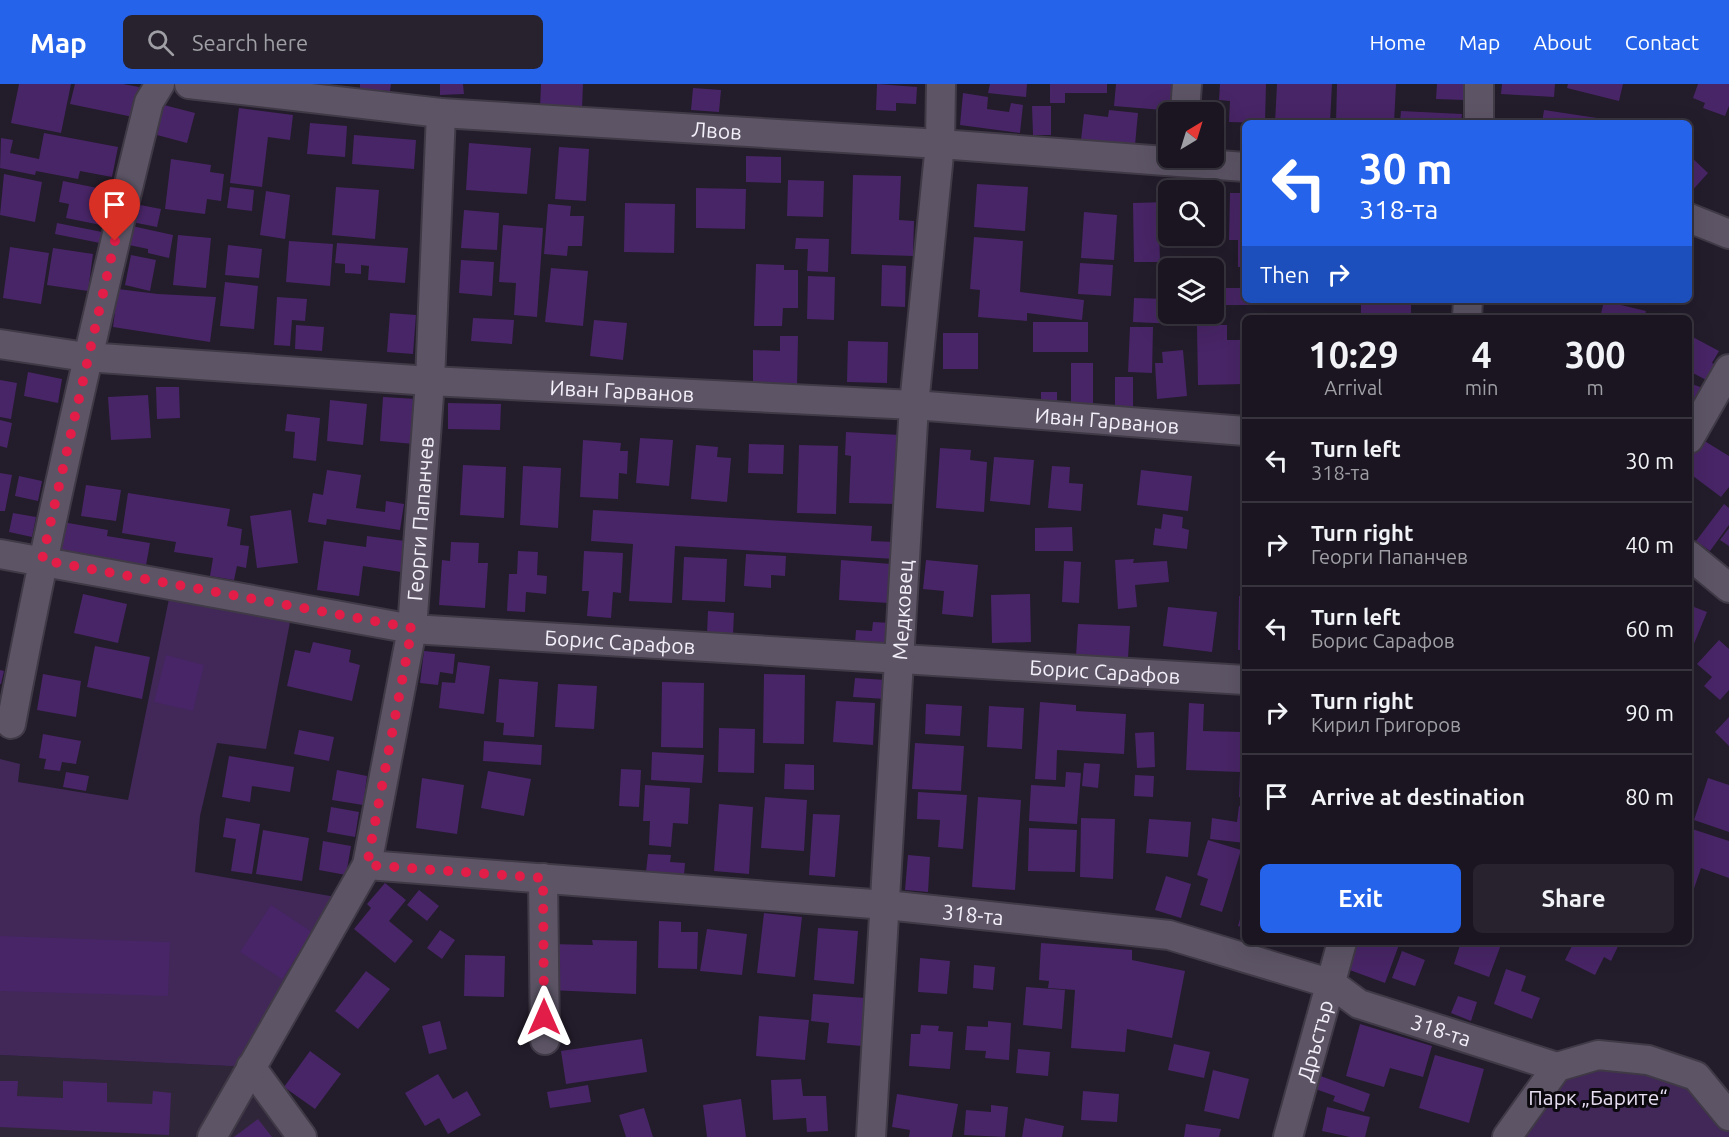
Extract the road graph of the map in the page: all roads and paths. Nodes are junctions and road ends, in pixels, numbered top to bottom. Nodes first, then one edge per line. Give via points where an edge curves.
1 (160, 84) edge
2 (189, 84) edge
3 (941, 84) edge
4 (1187, 84) edge
5 (1479, 84) edge
6 (1186, 102) edge
7 (441, 113) junction
8 (1479, 120) edge
9 (940, 144) junction
10 (1158, 158) edge
11 (1224, 165) edge
12 (1242, 167) edge
13 (1692, 219) edge
14 (1729, 234) edge
15 (0, 344) edge
16 (86, 357) junction
17 (1729, 369) edge
18 (430, 381) junction
19 (914, 405) junction
20 (1242, 431) edge
21 (1692, 434) edge
22 (0, 554) edge
23 (1692, 557) edge
24 (42, 560) junction
25 (1729, 588) edge
26 (412, 628) junction
27 (900, 658) junction
28 (1242, 680) edge
29 (11, 724) dead end
30 (367, 865) junction
31 (543, 878) junction
32 (886, 905) junction
33 (1341, 945) edge
34 (1332, 984) junction
35 (545, 1040) dead end
36 (1557, 1066) junction
37 (251, 1067) junction
38 (1729, 1116) edge
39 (212, 1137) edge
40 (302, 1137) edge
41 (871, 1137) edge
42 (1288, 1137) edge
43 (1507, 1137) edge

1 - 16 street via 149,102
2 - 7 street, Лвов
3 - 9 street, Медковец
4 - 6 street
5 - 8 street
7 - 9 street, Лвов
7 - 18 street, Георги Папанчев
9 - 10 street, Лвов
9 - 19 street, Медковец
11 - 12 street, Лвов
13 - 14 street
15 - 16 street, Иван Гарванов
16 - 18 street, Иван Гарванов
16 - 24 street
17 - 21 street
18 - 19 street, Иван Гарванов
18 - 26 street, Георги Папанчев
19 - 20 street, Иван Гарванов
19 - 27 street, Медковец
22 - 24 street, Борис Сарафов
23 - 25 street
24 - 26 street, Борис Сарафов
24 - 29 street
26 - 27 street, Борис Сарафов
26 - 30 street, Георги Папанчев
27 - 28 street, Борис Сарафов
27 - 32 street, Медковец
30 - 31 street, 318-та
30 - 37 street, Георги Папанчев
31 - 32 street, 318-та
31 - 35 street
32 - 34 street, 318-та via 1169,935
32 - 41 street, Медковец
33 - 34 street, Дръстър
34 - 36 street, 318-та via 1359,1004
34 - 42 street, Дръстър
36 - 38 street via 1598,1055 1648,1060 1696,1076
36 - 43 street
37 - 39 street, Георги Папанчев
37 - 40 street

